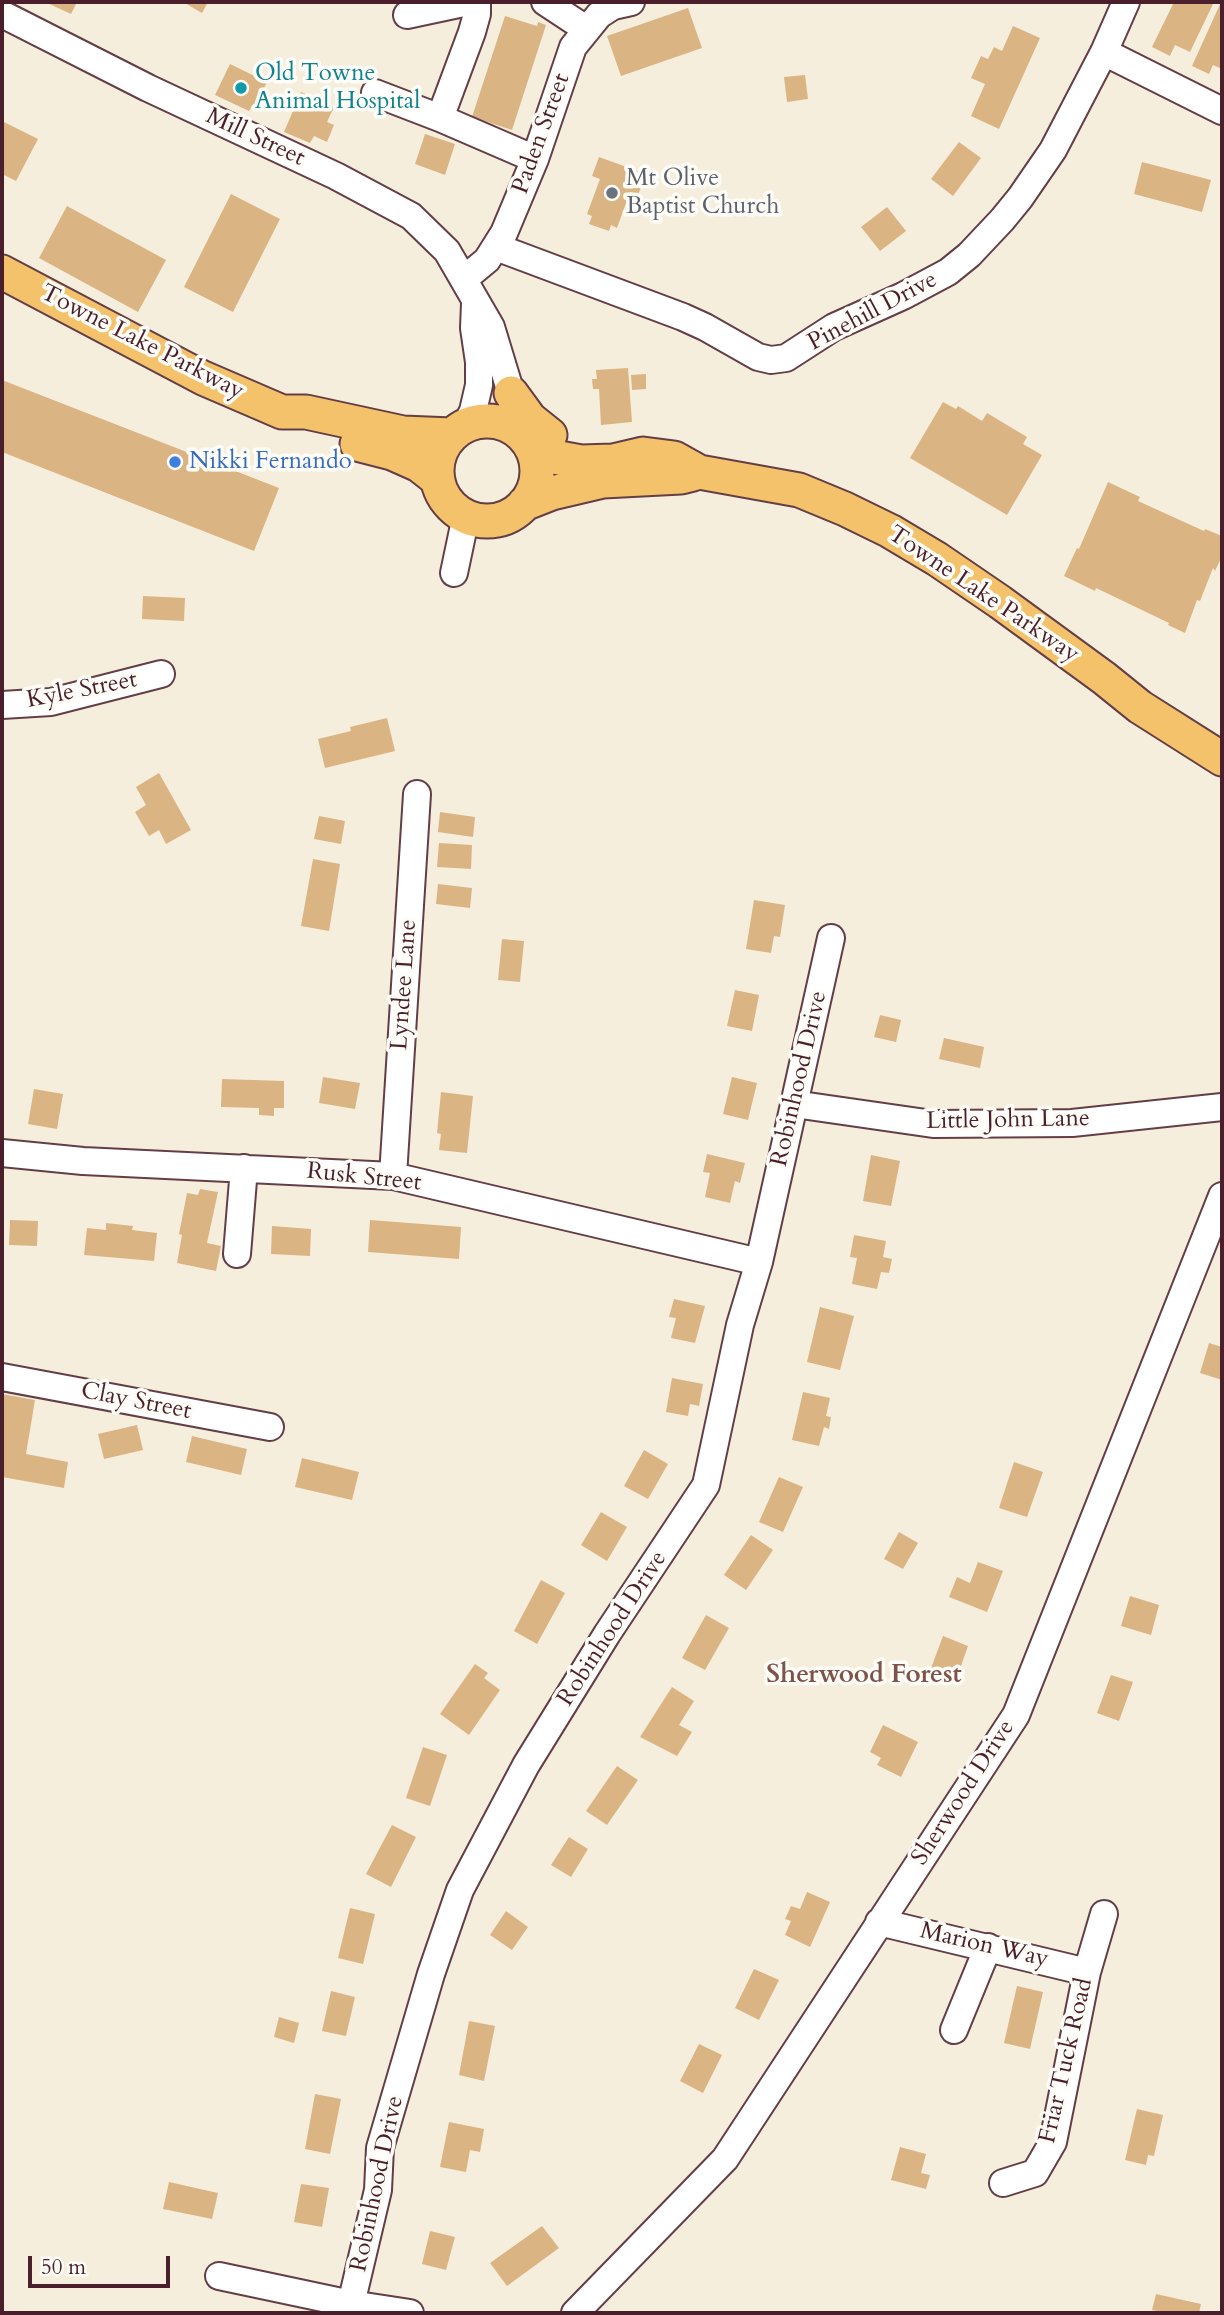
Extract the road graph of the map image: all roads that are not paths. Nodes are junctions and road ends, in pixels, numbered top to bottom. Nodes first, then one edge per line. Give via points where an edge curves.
1 (468, 2) edge
2 (477, 2) edge
3 (545, 2) edge
4 (631, 2) edge
5 (1126, 2) edge
6 (2, 14) edge
7 (407, 15) dead end
8 (586, 29) junction
9 (1104, 52) junction
10 (375, 93) dead end
11 (1222, 111) edge
12 (440, 118) junction
13 (534, 159) junction
14 (496, 247) junction
15 (2, 272) edge
16 (469, 290) junction
17 (511, 393) junction
18 (282, 412) junction
19 (459, 430) junction
20 (522, 435) junction
21 (643, 454) junction
22 (699, 472) junction
23 (438, 480) junction
24 (524, 504) junction
25 (466, 516) junction
26 (454, 573) dead end
27 (161, 674) dead end
28 (1104, 678) junction
29 (2, 705) edge
30 (1222, 741) edge
31 (1222, 758) edge
32 (417, 794) dead end
33 (831, 938) dead end
34 (794, 1104) junction
35 (1222, 1107) edge
36 (2, 1153) edge
37 (244, 1168) junction
38 (393, 1176) junction
39 (1222, 1196) edge
40 (237, 1254) dead end
41 (759, 1262) junction
42 (2, 1377) edge
43 (270, 1427) dead end
44 (1104, 1914) dead end
45 (879, 1922) junction
46 (988, 1947) junction
47 (1087, 1972) junction
48 (954, 2030) dead end
49 (1003, 2183) dead end
50 (219, 2276) dead end
51 (351, 2304) junction
52 (410, 2313) edge
53 (575, 2313) edge

1 - 7 street
2 - 12 street via 472,32
3 - 8 street
4 - 8 street, Paden Street via 613,6
5 - 9 street, Pinehill Drive
6 - 16 street, Mill Street via 411,216 447,251
8 - 13 street, Paden Street via 573,47
9 - 11 street
9 - 14 street, Pinehill Drive via 1036,175 969,255 927,284 834,327 786,358 758,356 684,317
10 - 12 street
12 - 13 street
13 - 14 street, Paden Street
14 - 16 street, Paden Street
15 - 18 main road, Towne Lake Parkway via 204,377
16 - 17 street, Mill Street via 491,327
16 - 19 street via 479,385 473,411
17 - 20 street, Mill Street
17 - 21 main road via 530,419 574,448
18 - 19 main road, Towne Lake Parkway via 306,412 402,433
18 - 23 main road, Towne Lake Parkway via 296,426 392,453
19 - 20 main road via 483,421 500,422
19 - 23 main road via 442,449
20 - 21 main road, Towne Lake Parkway via 554,457 581,462
20 - 24 main road via 536,457 537,474
21 - 22 main road, Towne Lake Parkway via 674,458
22 - 24 main road, Towne Lake Parkway via 603,481
22 - 28 main road, Towne Lake Parkway via 799,490 890,531 1000,602
23 - 25 main road via 443,495
24 - 25 main road via 497,520
25 - 26 street
27 - 29 street, Kyle Street via 51,702
28 - 30 main road, Towne Lake Parkway
28 - 31 main road, Towne Lake Parkway via 1140,708
32 - 38 street, Lyndee Lane
33 - 34 street, Robinhood Drive
34 - 35 street, Little John Lane via 933,1124 1072,1123
34 - 41 street, Robinhood Drive
36 - 37 street, Rusk Street
37 - 38 street, Rusk Street
37 - 40 street
38 - 41 street, Rusk Street
39 - 45 street, Sherwood Drive via 1016,1715
41 - 51 street, Robinhood Drive via 740,1325 706,1485 526,1765 460,1890 380,2148 378,2190
42 - 43 street, Clay Street
44 - 47 street, Friar Tuck Road
45 - 46 street, Marion Way
45 - 53 street, Sherwood Drive via 725,2159
46 - 47 street, Marion Way
46 - 48 street
47 - 49 street, Friar Tuck Road via 1053,2142 1035,2173
50 - 51 street
51 - 52 street

